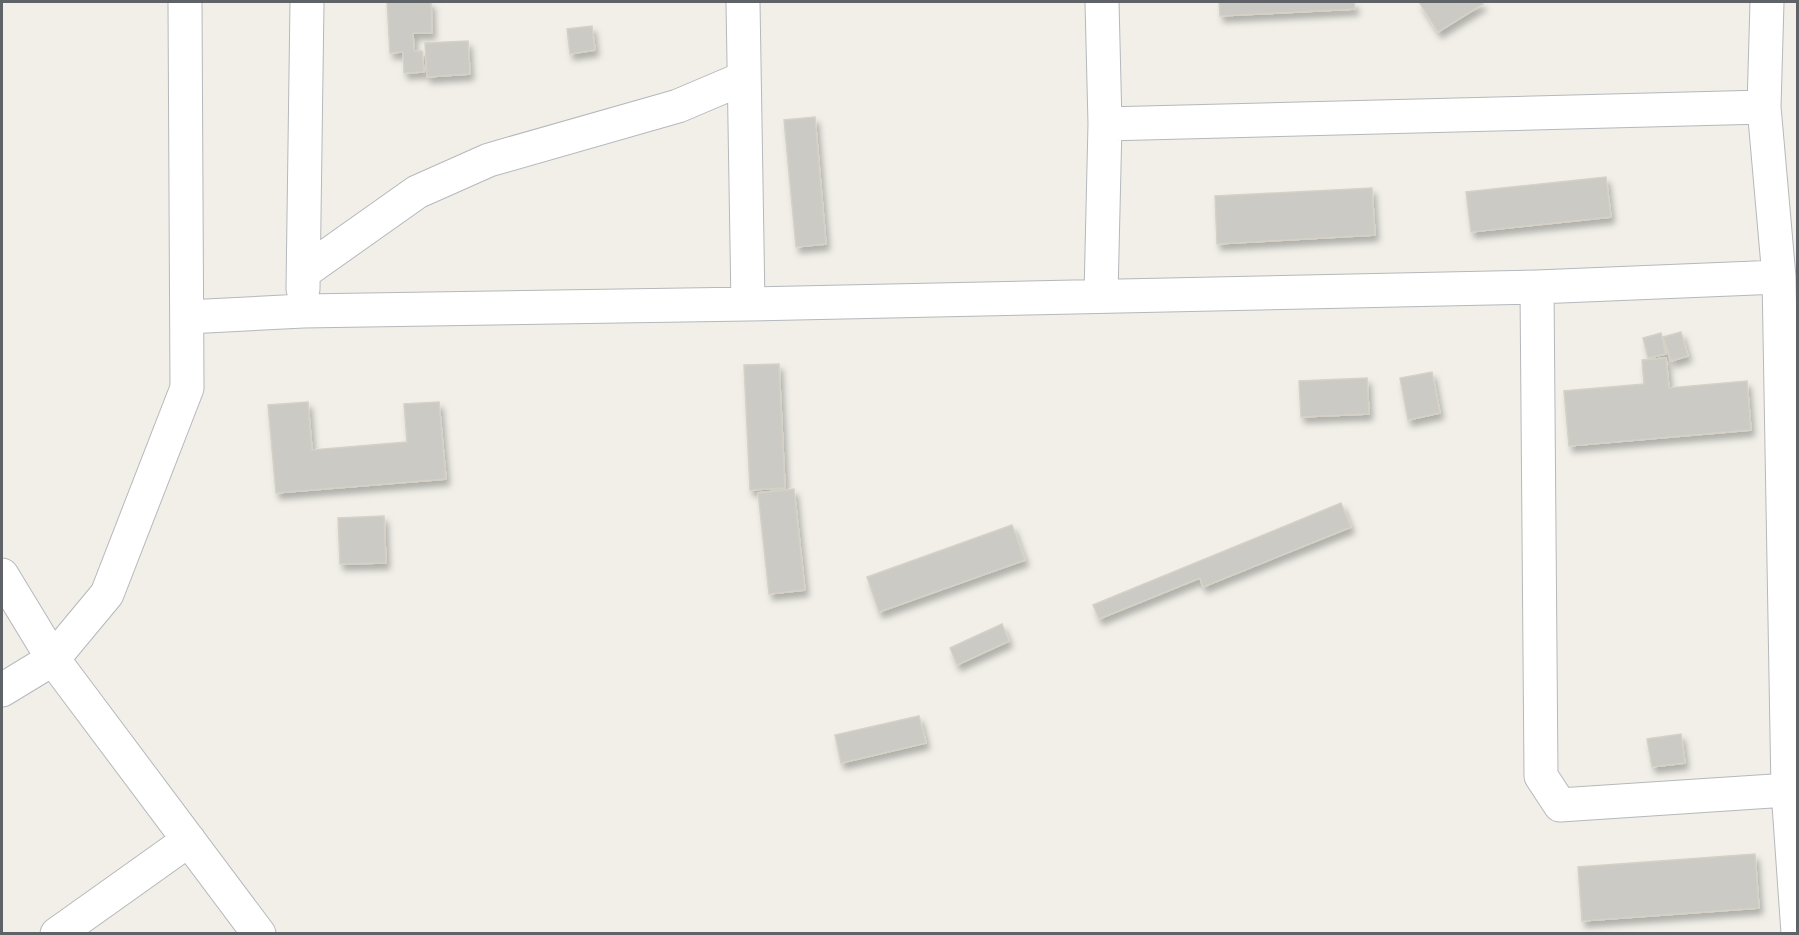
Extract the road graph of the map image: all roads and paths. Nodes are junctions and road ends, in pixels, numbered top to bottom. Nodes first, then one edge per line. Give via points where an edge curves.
1 (185, 2) edge
2 (307, 2) edge
3 (743, 2) edge
4 (1102, 2) edge
5 (1767, 2) edge
6 (744, 78) junction
7 (1764, 108) junction
8 (1105, 124) junction
9 (304, 272) junction
10 (1779, 277) junction
11 (1538, 286) junction
12 (1101, 295) junction
13 (748, 304) junction
14 (303, 311) junction
15 (187, 317) junction
16 (2, 575) edge
17 (53, 659) junction
18 (2, 690) edge
19 (1788, 790) junction
20 (189, 840) junction
21 (57, 933) edge
22 (259, 933) edge
23 (1797, 933) edge

1 - 15 street
2 - 9 street
3 - 6 street
4 - 8 street
5 - 7 street
6 - 9 street via 678,106 489,160 417,192
6 - 13 street
7 - 8 street
7 - 10 street
8 - 12 street
9 - 14 street
10 - 11 street
10 - 19 street
11 - 12 street
11 - 19 street via 1541,776 1560,805
12 - 13 street
13 - 14 street
14 - 15 street
15 - 17 street via 187,388 108,594
16 - 17 street
17 - 18 street
17 - 20 street
19 - 23 street
20 - 21 street
20 - 22 street

